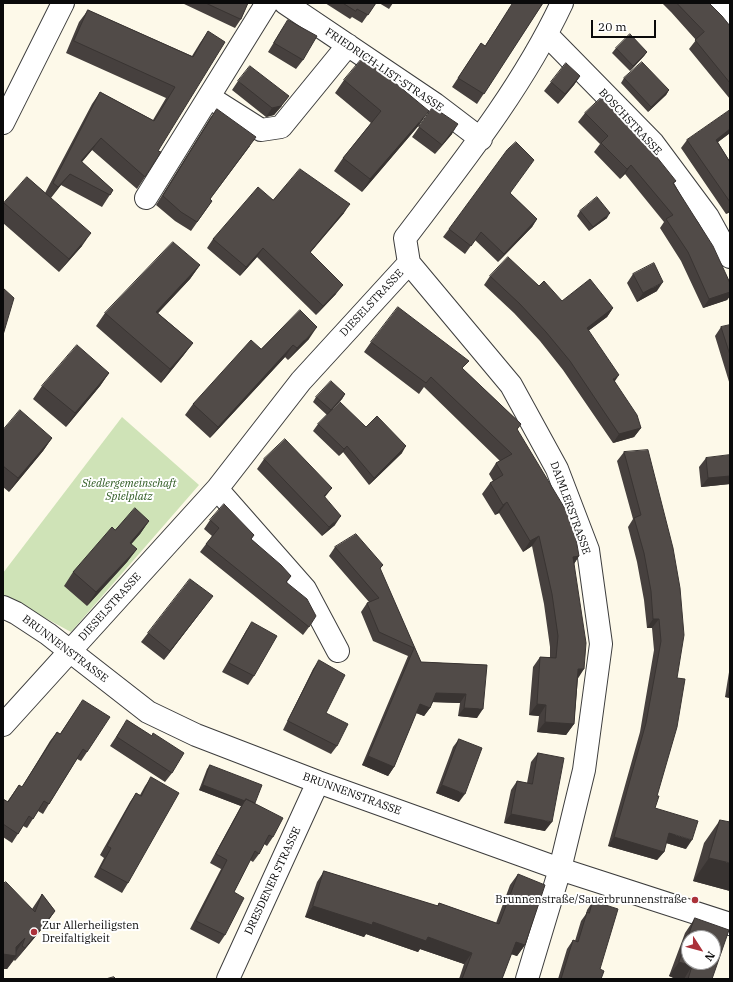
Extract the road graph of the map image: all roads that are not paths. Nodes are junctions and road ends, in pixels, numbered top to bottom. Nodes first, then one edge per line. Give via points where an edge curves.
1 (63, 3) edge
2 (267, 3) edge
3 (285, 3) edge
4 (562, 3) edge
5 (718, 3) edge
6 (730, 15) edge
7 (547, 35) junction
8 (348, 45) junction
9 (209, 97) junction
10 (3, 123) edge
11 (481, 139) junction
12 (146, 198) dead end
13 (730, 257) edge
14 (409, 263) junction
15 (217, 489) junction
16 (3, 607) edge
17 (338, 651) dead end
18 (69, 652) junction
19 (3, 725) edge
20 (318, 782) junction
21 (560, 869) junction
22 (730, 924) edge
23 (228, 979) edge
24 (527, 979) edge

1 - 10 street
2 - 9 street
3 - 8 street, FRIEDRICH-LIST-STRASSE
4 - 7 street, DIESELSTRASSE
5 - 6 street
7 - 11 street, DIESELSTRASSE
7 - 13 street, BOSCHSTRASSE via 652,143 708,217
8 - 9 street via 281,126 261,130
8 - 11 street, FRIEDRICH-LIST-STRASSE via 435,104
9 - 12 street
11 - 14 street, DIESELSTRASSE via 406,238
14 - 15 street, DIESELSTRASSE via 301,381
14 - 21 street, DAIMLERSTRASSE via 510,385 557,469 588,550 601,644 584,770
15 - 17 street via 305,589
15 - 18 street, DIESELSTRASSE
16 - 18 street, BRUNNENSTRASSE via 41,630
18 - 19 street, DIESELSTRASSE
18 - 20 street, BRUNNENSTRASSE via 148,712 196,735
20 - 21 street, BRUNNENSTRASSE
20 - 23 street, DRESDENER STRASSE
21 - 22 street, BRUNNENSTRASSE
21 - 24 street, DAIMLERSTRASSE

